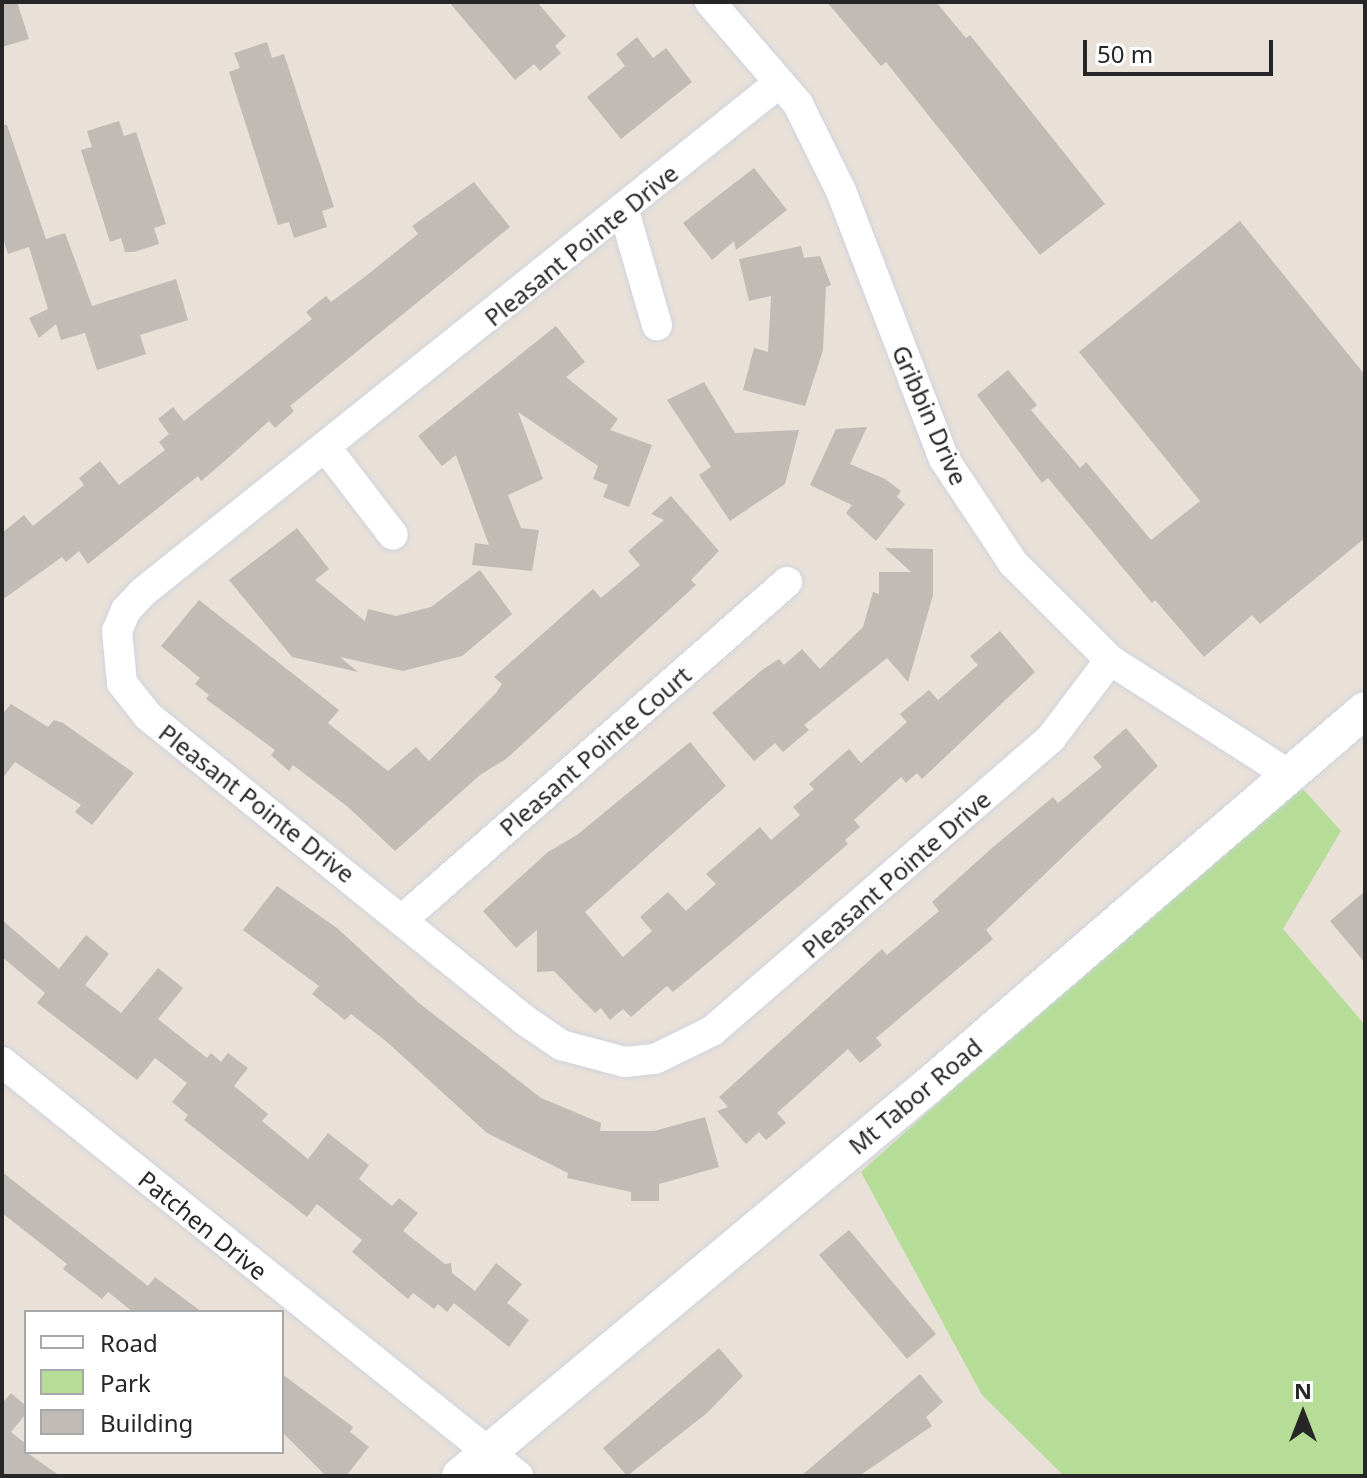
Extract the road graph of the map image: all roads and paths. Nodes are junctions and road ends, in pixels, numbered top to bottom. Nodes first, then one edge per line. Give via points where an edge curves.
1 (710, 2) edge
2 (779, 83) junction
3 (624, 211) junction
4 (657, 325) dead end
5 (327, 449) junction
6 (393, 535) dead end
7 (787, 582) dead end
8 (1110, 660) junction
9 (1365, 710) edge
10 (1289, 775) junction
11 (403, 919) junction
12 (2, 1062) edge
13 (489, 1452) junction
14 (460, 1476) edge
15 (518, 1476) edge

1 - 2 street, Gribbin Drive
2 - 3 street, Pleasant Pointe Drive
2 - 8 street, Gribbin Drive via 798,104 841,191 951,472 1013,563
3 - 4 street
3 - 5 street, Pleasant Pointe Drive
5 - 6 street
5 - 11 street, Pleasant Pointe Drive via 143,592 126,610 117,631 117,655 122,683 148,716
7 - 11 street, Pleasant Pointe Court
8 - 10 street, Gribbin Drive
8 - 11 street, Pleasant Pointe Drive via 1051,738 1006,780 686,1048 625,1062 561,1045
9 - 10 street, Mt Tabor Road
10 - 13 street, Mt Tabor Road
12 - 13 street, Patchen Drive
13 - 14 street, Mt Tabor Road
13 - 15 street, Patchen Drive

